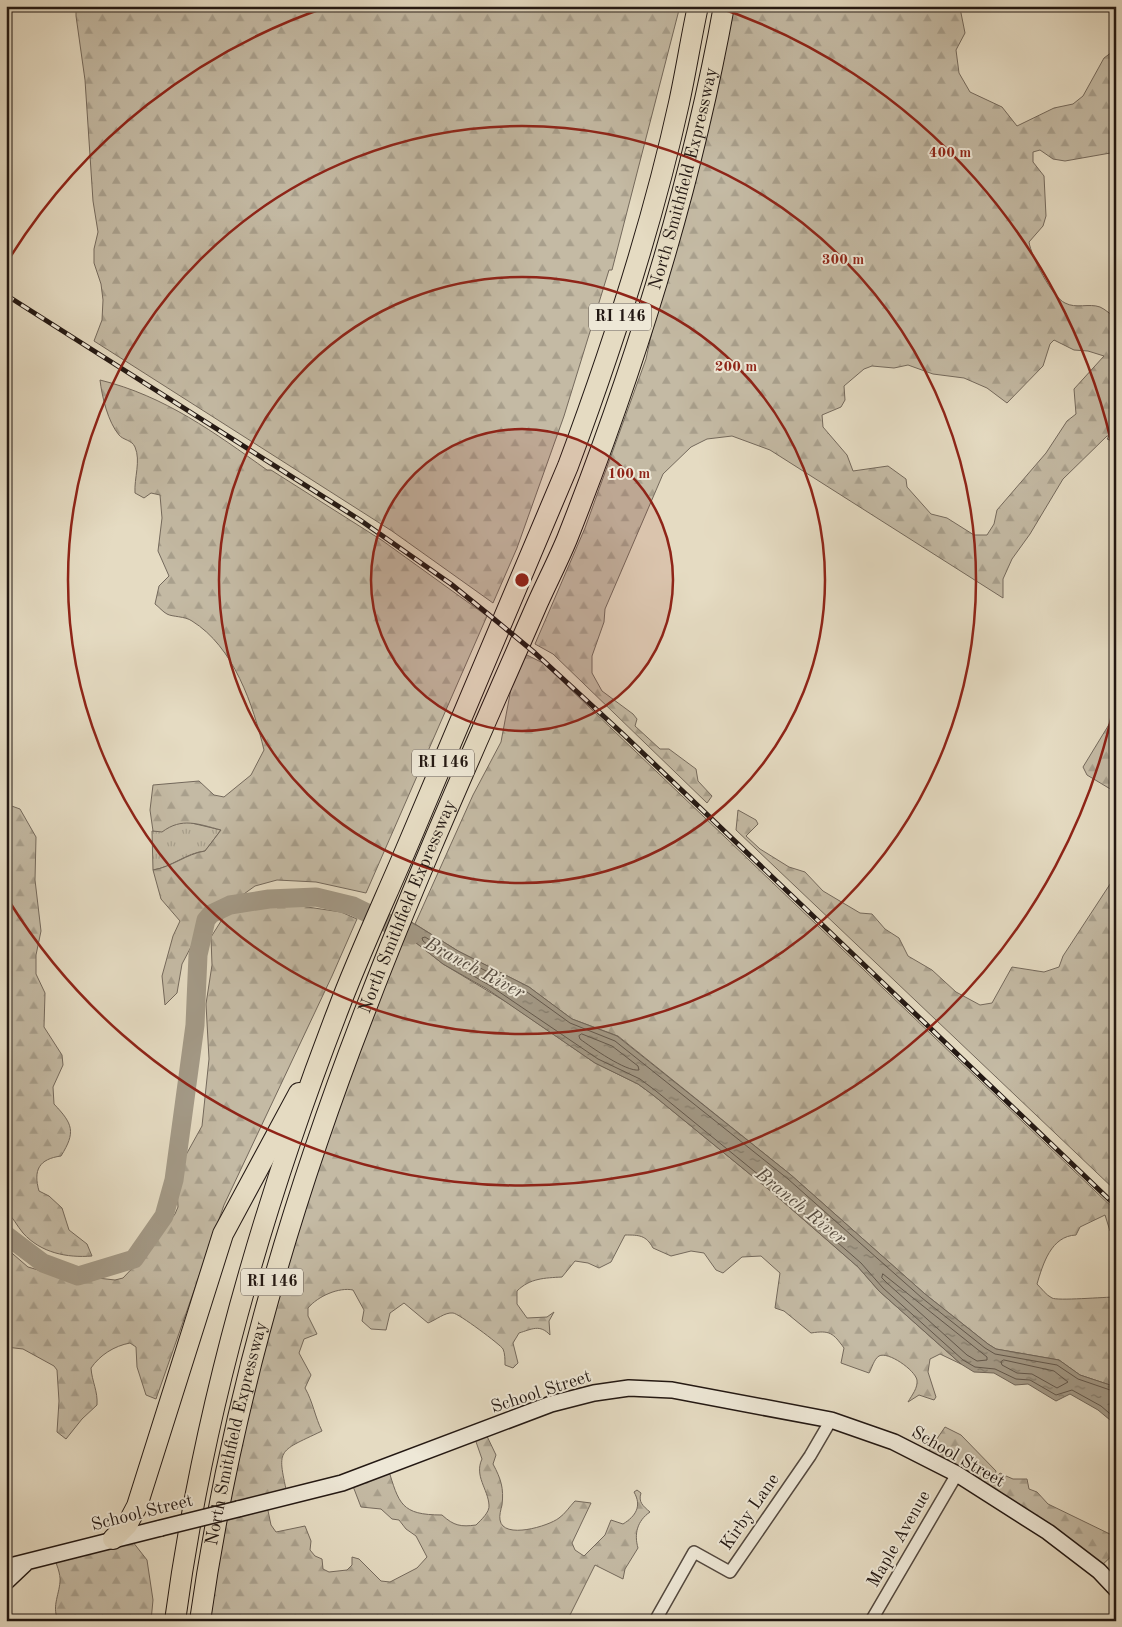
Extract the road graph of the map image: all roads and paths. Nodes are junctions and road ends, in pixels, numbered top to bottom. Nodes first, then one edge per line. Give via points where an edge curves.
1 (698, 6) edge
2 (724, 6) edge
3 (319, 1062) junction
4 (831, 1420) junction
5 (958, 1474) junction
6 (113, 1539) junction
7 (33, 1559) junction
8 (6, 1567) edge
9 (6, 1582) edge
10 (1116, 1589) edge
11 (200, 1618) edge
12 (175, 1621) edge
13 (655, 1621) edge
14 (871, 1621) edge

1 - 3 highway, North Smithfield Expressway / RI 146 via 679,103 646,231 594,396 568,466 364,945
2 - 11 highway, North Smithfield Expressway / RI 146 via 670,233 615,410 566,542 387,955 316,1143 269,1295 235,1426
3 - 6 highway via 288,1109 223,1234 138,1506 127,1525
3 - 12 highway, North Smithfield Expressway / RI 146 via 263,1225 218,1386 198,1480
4 - 5 street, School Street via 875,1434
4 - 6 street, School Street, bridge via 672,1390 629,1388 594,1393 551,1404 342,1483
4 - 13 street, Kirby Lane via 730,1572 694,1552
5 - 10 street, School Street via 1054,1537 1099,1571
5 - 14 street, Maple Avenue
6 - 7 street, School Street
7 - 8 street, School Street
7 - 9 street

